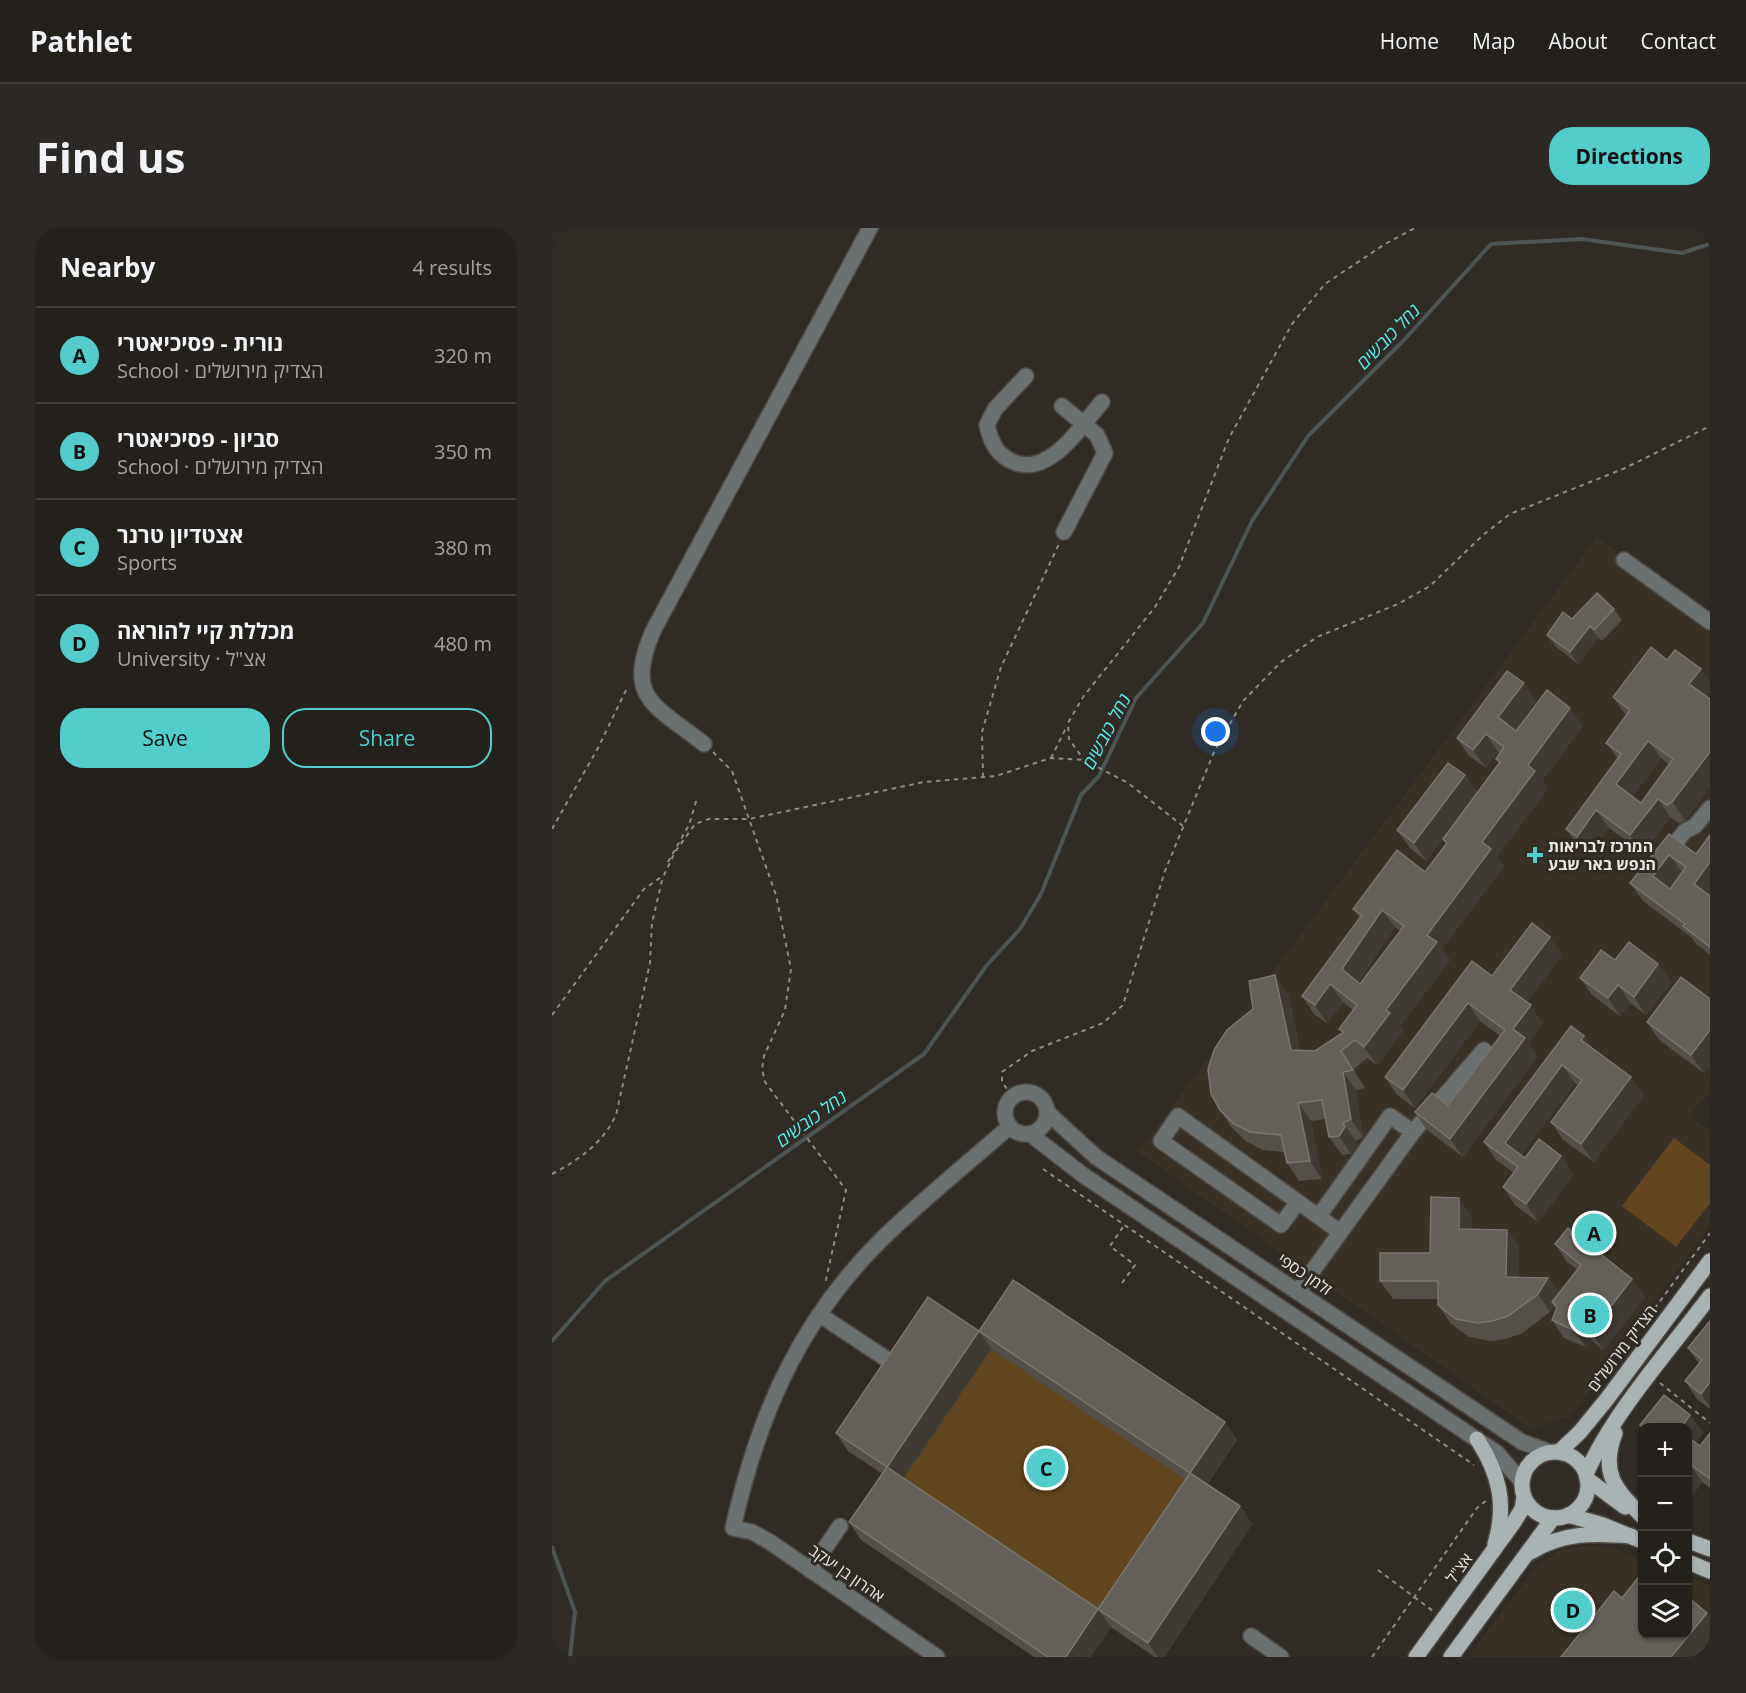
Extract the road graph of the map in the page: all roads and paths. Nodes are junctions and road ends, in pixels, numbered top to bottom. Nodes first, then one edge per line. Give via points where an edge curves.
1 (870, 228) edge
2 (1415, 228) edge
3 (1026, 376) dead end
4 (1102, 402) dead end
5 (1062, 406) dead end
6 (1084, 423) junction
7 (1710, 426) edge
8 (1065, 532) joint
9 (1624, 560) dead end
10 (1710, 622) edge
11 (633, 677) dead end
12 (1068, 723) junction
13 (704, 744) joint
14 (1051, 758) junction
15 (1084, 760) junction
16 (982, 777) junction
17 (698, 798) dead end
18 (1710, 808) edge
19 (749, 819) junction
20 (1183, 826) junction
21 (552, 829) edge
22 (1656, 869) edge
23 (664, 875) junction
24 (552, 1015) edge
25 (1484, 1050) dead end
26 (1012, 1096) junction
27 (1047, 1112) junction
28 (1009, 1127) junction
29 (1413, 1132) junction
30 (1030, 1134) junction
31 (1043, 1169) dead end
32 (552, 1174) edge
33 (1298, 1202) junction
34 (1135, 1210) junction
35 (1319, 1216) junction
36 (1124, 1226) junction
37 (1340, 1232) junction
38 (1710, 1261) edge
39 (1122, 1283) dead end
40 (1298, 1291) junction
41 (836, 1293) junction
42 (1710, 1296) edge
43 (820, 1315) junction
44 (888, 1360) edge
45 (1651, 1375) junction
46 (1624, 1411) junction
47 (1710, 1423) edge
48 (1477, 1439) junction
49 (1555, 1452) junction
50 (1477, 1466) dead end
51 (1587, 1477) junction
52 (1500, 1488) junction
53 (1523, 1490) junction
54 (1638, 1513) edge
55 (1638, 1514) edge
56 (1561, 1516) junction
57 (840, 1526) dead end
58 (1637, 1539) edge
59 (1692, 1542) edge
60 (1710, 1549) edge
61 (1491, 1555) junction
62 (1526, 1555) junction
63 (1692, 1564) edge
64 (810, 1570) junction
65 (1378, 1570) dead end
66 (1710, 1571) edge
67 (1414, 1597) junction
68 (1444, 1619) junction
69 (1251, 1636) dead end
70 (937, 1657) edge
71 (1281, 1657) edge
72 (1372, 1657) edge
73 (1416, 1657) edge
74 (1451, 1657) edge

1 - 13 street via 643,656 640,672 652,703
2 - 12 path via 1325,284 1292,324 1229,438 1179,567 1155,607 1083,697
3 - 6 street via 995,409 987,424 991,441 1003,458 1022,465 1041,464
4 - 6 street
5 - 6 street
6 - 8 street via 1097,435 1105,453
7 - 20 path via 1623,469 1510,514 1430,586 1398,604 1317,637 1281,662 1243,701 1214,752
8 - 16 path via 1002,667 982,732
9 - 10 street
11 - 21 path
12 - 14 path
12 - 15 path via 1069,739
13 - 19 path via 732,771
14 - 15 path
14 - 16 path
15 - 20 path via 1128,783
16 - 19 path via 924,782
17 - 23 path
18 - 22 street via 1695,826 1685,831
19 - 23 path via 709,819 695,824
19 - 41 path via 776,895 791,969 785,1010 762,1068 765,1082 846,1190 823,1283
20 - 26 path via 1123,1005 1103,1023 1032,1051 1002,1072 1002,1082
23 - 24 path via 644,889
23 - 32 path via 652,923 650,963 616,1115 598,1144
25 - 29 street
26 - 27 street via 1032,1092 1043,1100
26 - 28 street via 1004,1111
27 - 30 street via 1043,1126
27 - 40 street, זלמן כספי via 1096,1157
28 - 30 street
28 - 41 street via 882,1239
29 - 35 street via 1390,1116
29 - 37 street
30 - 34 street
31 - 36 path
33 - 33 street via 1281,1225 1161,1141 1178,1116
33 - 35 street
34 - 36 path
34 - 48 street
35 - 37 street
36 - 39 path via 1110,1246 1135,1264
36 - 50 path
37 - 40 street
38 - 49 main road, הצדיק מירושלים via 1580,1432
40 - 49 street, זלמן כספי via 1522,1442
41 - 43 street
42 - 45 main road
43 - 44 street
43 - 64 street, אהרון בן יעקב via 778,1385 744,1480 733,1528 752,1532
45 - 46 main road
45 - 47 path
46 - 51 main road via 1593,1458
46 - 54 main road via 1608,1464 1616,1488
48 - 52 main road via 1491,1460
48 - 53 street via 1506,1460
49 - 51 main road via 1576,1459
49 - 53 main road via 1542,1454 1528,1465
51 - 55 main road
51 - 56 main road via 1588,1488 1581,1504
52 - 61 main road via 1502,1510
52 - 67 path via 1477,1508
53 - 56 main road via 1535,1512
53 - 61 main road, אצ"ל via 1522,1509
56 - 58 main road
56 - 62 main road
57 - 64 street
58 - 62 main road via 1592,1533 1570,1536 1546,1542
59 - 60 main road
61 - 68 main road, אצ"ל
62 - 74 main road
63 - 66 main road
64 - 70 street, אהרון בן יעקב
65 - 67 path
67 - 68 path
67 - 72 path
68 - 73 main road, אצ"ל
69 - 71 street

